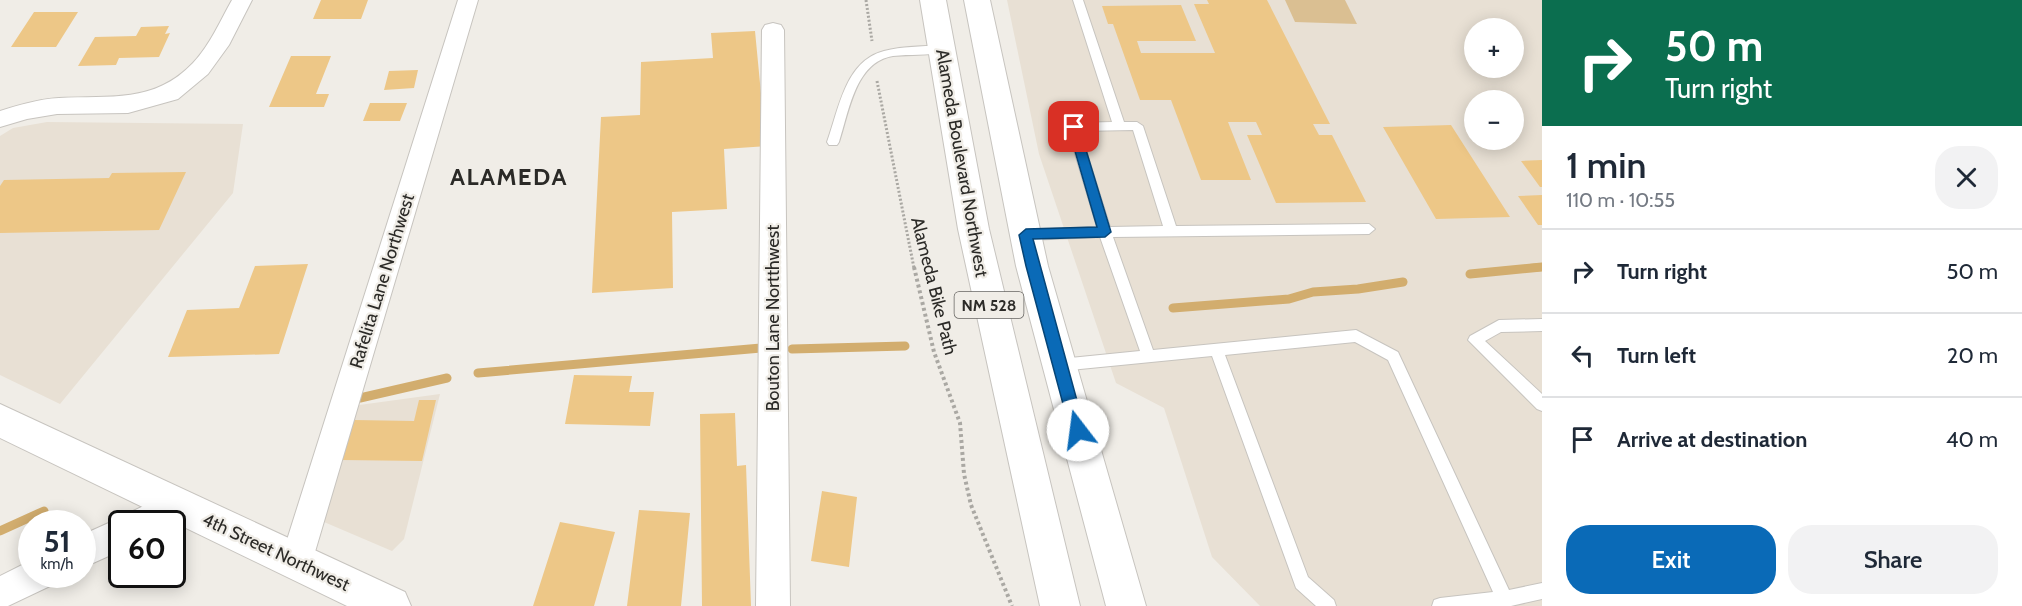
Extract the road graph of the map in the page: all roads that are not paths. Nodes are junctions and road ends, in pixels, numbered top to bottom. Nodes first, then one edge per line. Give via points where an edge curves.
1 (242, 0) edge
2 (468, 0) edge
3 (933, 0) edge
4 (977, 0) edge
5 (1078, 0) edge
6 (773, 30) dead end
7 (940, 49) junction
8 (0, 119) edge
9 (1119, 126) junction
10 (833, 142) dead end
11 (1369, 229) dead end
12 (1171, 231) junction
13 (1105, 232) junction
14 (1026, 235) junction
15 (1542, 325) edge
16 (1216, 349) junction
17 (1148, 356) junction
18 (1060, 365) junction
19 (1542, 404) edge
20 (0, 420) edge
21 (177, 505) junction
22 (167, 510) edge
23 (296, 562) junction
24 (18, 584) edge
25 (1542, 591) edge
26 (0, 593) edge
27 (1505, 599) junction
28 (391, 606) edge
29 (773, 606) edge
30 (1060, 606) edge
31 (1126, 606) edge
32 (1328, 606) edge
33 (1440, 606) edge

1 - 8 street via 200,69 170,93 128,105 57,106
2 - 23 street, Rafelita Lane Northwest
3 - 7 main road, Alameda Boulevard Northwest / NM 528
4 - 14 main road, NM 528
5 - 9 lane
6 - 29 street, Bouton Lane Nortthwest
7 - 10 lane via 874,58 855,78
7 - 30 main road, Alameda Boulevard Northwest / NM 528 via 979,263
9 - 12 lane via 1137,126
9 - 13 lane via 1074,127
11 - 12 lane
12 - 13 lane
13 - 14 lane
13 - 17 lane
14 - 18 main road, NM 528
15 - 19 lane via 1499,326 1475,340
16 - 17 lane
16 - 27 lane via 1356,336 1393,356
16 - 32 lane via 1302,582
17 - 18 lane
18 - 31 main road, NM 528
20 - 21 main road, 4th Street Northwest
21 - 22 street
21 - 23 main road, 4th Street Northwest
23 - 28 main road, 4th Street Northwest
24 - 26 street
25 - 27 lane
27 - 33 lane

